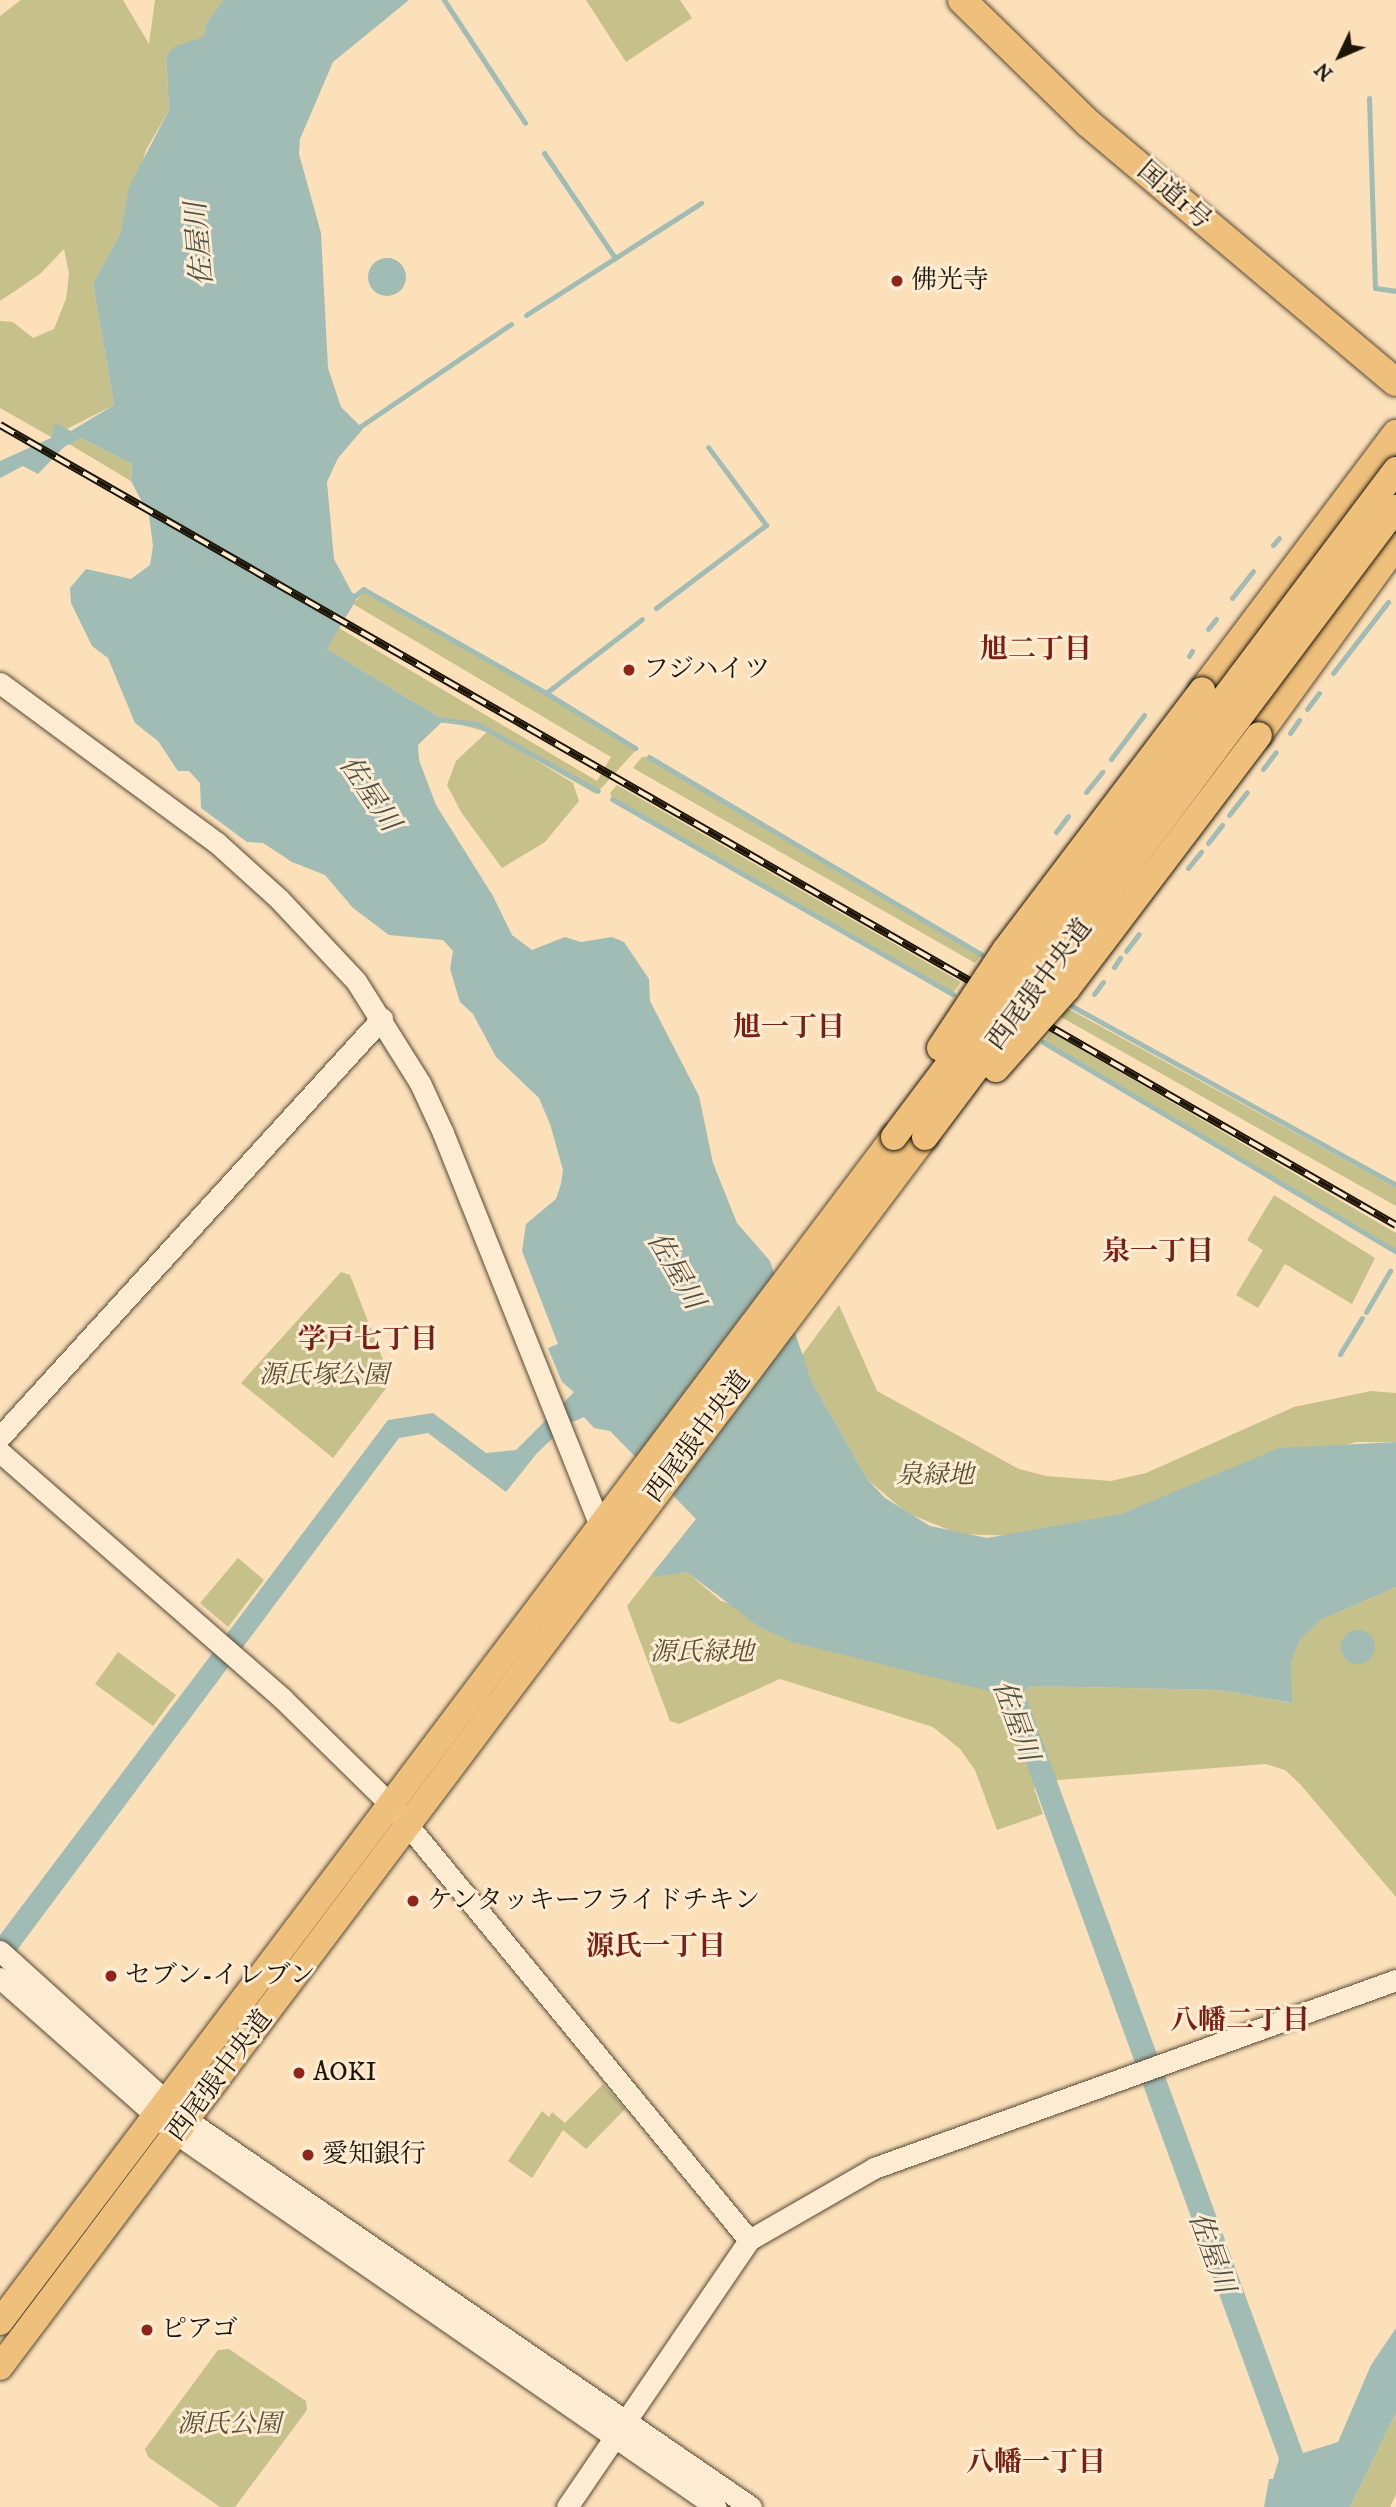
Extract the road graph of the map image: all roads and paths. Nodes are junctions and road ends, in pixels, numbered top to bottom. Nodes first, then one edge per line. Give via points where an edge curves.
1 (962, 0) edge
2 (1396, 382) edge
3 (1396, 433) edge
4 (1396, 470) edge
5 (1396, 508) edge
6 (1396, 546) edge
7 (0, 682) edge
8 (382, 1018) junction
9 (894, 1137) junction
10 (925, 1137) junction
11 (790, 1294) junction
12 (0, 1437) edge
13 (0, 1452) edge
14 (616, 1519) junction
15 (400, 1816) junction
16 (4, 1963) edge
17 (1396, 1980) edge
18 (161, 2107) junction
19 (182, 2127) junction
20 (749, 2240) junction
21 (0, 2322) edge
22 (0, 2367) edge
23 (621, 2429) junction
24 (567, 2507) edge
25 (716, 2507) edge
26 (751, 2507) edge

1 - 2 highway, 国道1号 via 1088,123
3 - 9 main road, bridge via 1005,950 936,1053
4 - 9 main road, 西尾張中央道, bridge
5 - 10 main road, 西尾張中央道, bridge
6 - 10 main road, bridge via 1067,989 951,1120
7 - 8 street via 216,842 324,946
8 - 12 street
8 - 14 street via 443,1133 562,1436
9 - 11 main road, 西尾張中央道
10 - 11 main road, 西尾張中央道
11 - 14 main road, 西尾張中央道
13 - 15 street via 316,1728
14 - 15 main road, 西尾張中央道
15 - 18 main road, 西尾張中央道
15 - 19 main road, 西尾張中央道
15 - 20 street
16 - 18 street
17 - 20 street via 874,2168
18 - 19 street
18 - 21 main road, 西尾張中央道
19 - 22 main road, 西尾張中央道
19 - 23 street
20 - 23 street
23 - 24 street
23 - 25 street
23 - 26 street

